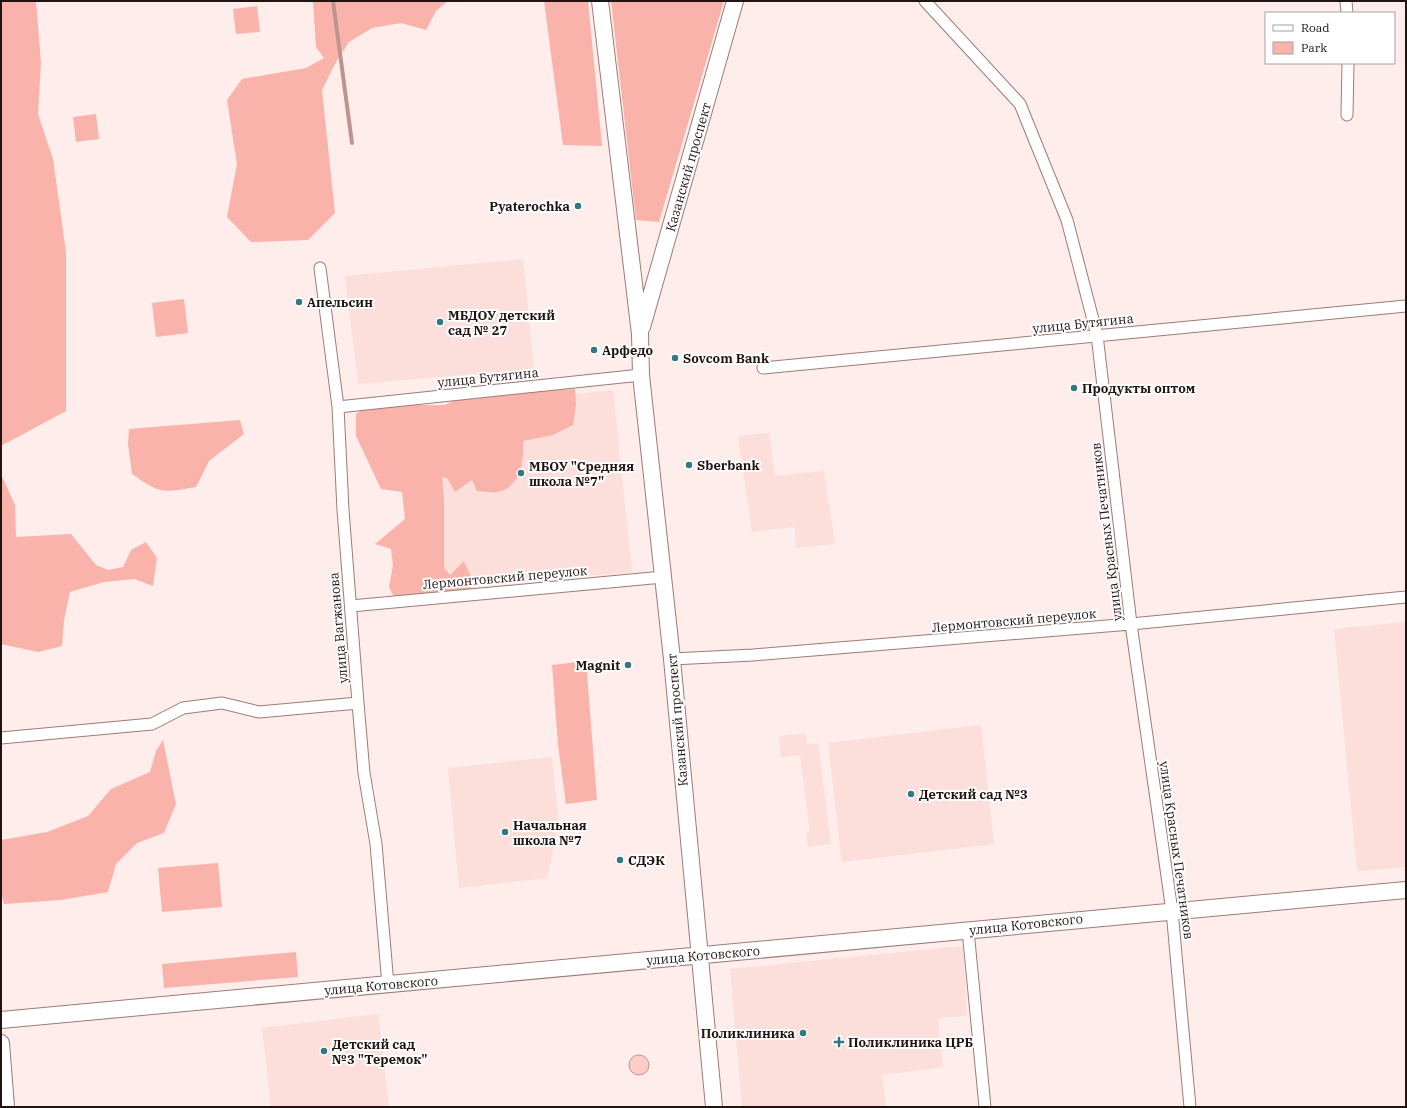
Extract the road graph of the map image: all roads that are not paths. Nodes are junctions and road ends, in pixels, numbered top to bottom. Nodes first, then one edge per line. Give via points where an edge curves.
1 (600, 1) edge
2 (735, 1) edge
3 (925, 1) edge
4 (1346, 1) edge
5 (1347, 12) edge
6 (1348, 64) edge
7 (1347, 115) dead end
8 (320, 268) dead end
9 (1406, 306) edge
10 (640, 334) junction
11 (1097, 335) junction
12 (763, 368) dead end
13 (641, 375) junction
14 (338, 407) junction
15 (662, 576) junction
16 (1406, 597) edge
17 (351, 606) junction
18 (1131, 624) junction
19 (672, 659) junction
20 (358, 703) junction
21 (1, 738) edge
22 (1406, 890) edge
23 (1172, 911) junction
24 (968, 930) junction
25 (699, 955) junction
26 (388, 985) junction
27 (1, 1020) edge
28 (1, 1042) edge
29 (6, 1107) edge
30 (714, 1107) edge
31 (985, 1107) edge
32 (1190, 1107) edge

1 - 10 street, Казанский проспект
2 - 10 street, Казанский проспект
3 - 11 street, улица Красных Печатников via 1020,104 1068,220
4 - 5 street
6 - 7 street
8 - 14 street, улица Вагжанова
9 - 11 street, улица Бутягина
10 - 13 street, Казанский проспект
11 - 12 street, улица Бутягина
11 - 18 street, улица Красных Печатников
13 - 14 street, улица Бутягина
13 - 15 street, Казанский проспект
14 - 17 street, улица Вагжанова
15 - 17 street, Лермонтовский переулок
15 - 19 street, Казанский проспект
16 - 18 street, Лермонтовский переулок
17 - 20 street, улица Вагжанова
18 - 19 street, Лермонтовский переулок via 753,655
18 - 23 street, улица Красных Печатников
19 - 25 street, Казанский проспект
20 - 21 street via 258,712 222,703 183,708 152,724
20 - 26 street, улица Вагжанова via 364,773 376,844
22 - 23 street, улица Котовского
23 - 24 street, улица Котовского
23 - 32 street, улица Красных Печатников
24 - 25 street, улица Котовского
24 - 31 street
25 - 26 street, улица Котовского
25 - 30 street, Казанский проспект
26 - 27 street, улица Котовского
28 - 29 street

